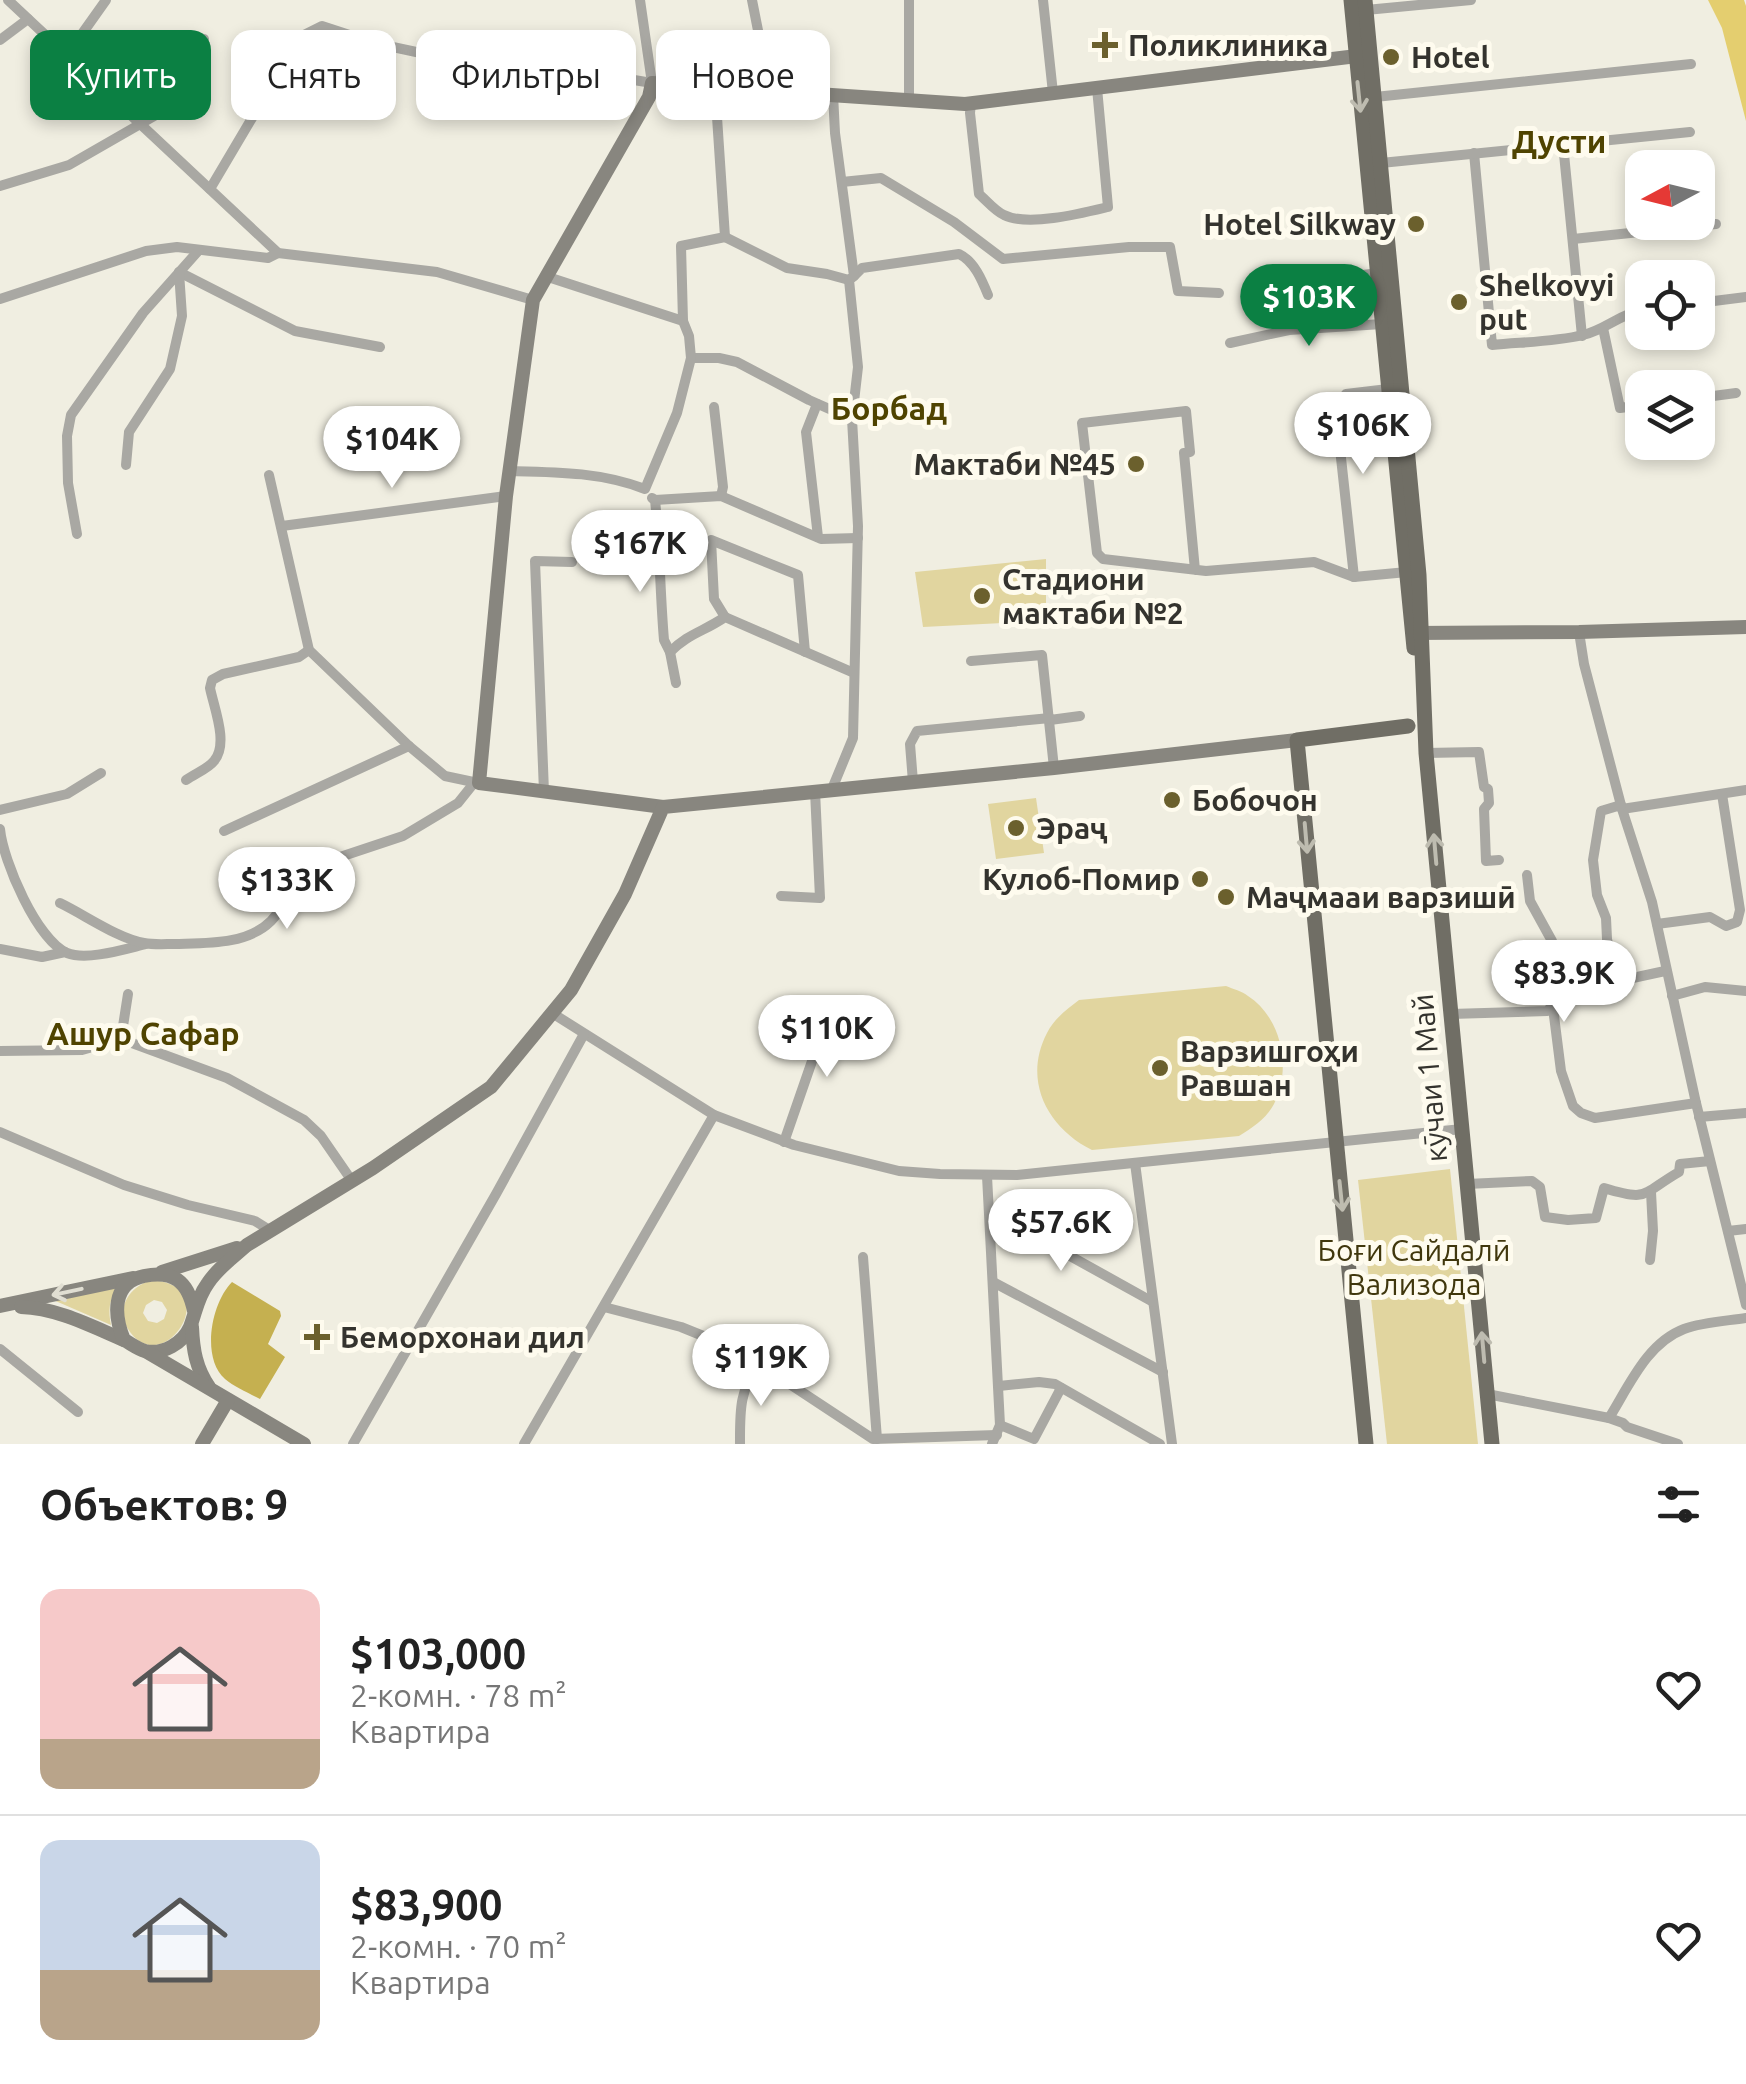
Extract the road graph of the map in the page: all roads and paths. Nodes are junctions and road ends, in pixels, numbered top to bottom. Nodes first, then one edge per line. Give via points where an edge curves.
1 (8, 0) edge
2 (106, 0) edge
3 (640, 0) edge
4 (752, 0) edge
5 (909, 0) edge
6 (1043, 0) edge
7 (1351, 0) edge
8 (1472, 0) edge
9 (1365, 5) edge
10 (28, 20) junction
11 (39, 30) edge
12 (85, 30) edge
13 (758, 30) edge
14 (0, 40) edge
15 (1363, 55) junction
16 (1691, 64) dead end
17 (652, 83) junction
18 (656, 83) edge
19 (1097, 88) junction
20 (1053, 93) junction
21 (830, 94) edge
22 (833, 94) junction
23 (1376, 97) junction
24 (910, 100) junction
25 (971, 103) junction
26 (137, 120) edge
27 (146, 120) edge
28 (717, 120) edge
29 (140, 123) junction
30 (1690, 132) dead end
31 (1563, 144) junction
32 (1474, 153) junction
33 (1381, 163) junction
34 (842, 182) junction
35 (0, 186) edge
36 (210, 189) junction
37 (1716, 224) dead end
38 (725, 237) junction
39 (977, 238) junction
40 (1573, 239) junction
41 (199, 250) junction
42 (278, 253) junction
43 (965, 257) junction
44 (179, 272) junction
45 (1378, 274) junction
46 (548, 278) junction
47 (852, 278) junction
48 (1295, 284) dead end
49 (1219, 293) dead end
50 (988, 296) dead end
51 (1746, 297) edge
52 (0, 300) edge
53 (533, 300) junction
54 (1715, 301) edge
55 (1625, 314) edge
56 (683, 321) junction
57 (1382, 324) junction
58 (1603, 328) junction
59 (1582, 336) junction
60 (1230, 342) dead end
61 (380, 348) dead end
62 (691, 358) junction
63 (1388, 389) junction
64 (1736, 393) dead end
65 (1715, 396) edge
66 (816, 404) junction
67 (714, 407) dead end
68 (1625, 407) edge
69 (852, 419) junction
70 (126, 465) dead end
71 (509, 470) junction
72 (270, 475) dead end
73 (645, 490) junction
74 (506, 496) junction
75 (722, 496) junction
76 (655, 500) junction
77 (282, 526) junction
78 (77, 534) dead end
79 (818, 538) junction
80 (858, 538) junction
81 (572, 562) dead end
82 (1195, 570) junction
83 (1407, 572) junction
84 (1354, 577) junction
85 (726, 617) junction
86 (1746, 627) edge
87 (1579, 632) junction
88 (1418, 633) junction
89 (309, 650) junction
90 (670, 652) junction
91 (805, 652) junction
92 (972, 662) dead end
93 (854, 673) junction
94 (676, 683) dead end
95 (1424, 707) junction
96 (1080, 716) dead end
97 (1050, 719) junction
98 (1408, 726) junction
99 (1297, 740) junction
100 (409, 746) junction
101 (1426, 752) junction
102 (1054, 768) junction
103 (100, 774) dead end
104 (186, 780) dead end
105 (913, 782) junction
106 (476, 783) junction
107 (832, 790) junction
108 (1746, 790) edge
109 (816, 791) junction
110 (544, 792) junction
111 (1722, 794) junction
112 (662, 807) junction
113 (1622, 807) junction
114 (0, 810) edge
115 (0, 829) edge
116 (224, 831) dead end
117 (1499, 860) dead end
118 (1526, 876) dead end
119 (781, 896) dead end
120 (60, 903) dead end
121 (1657, 924) junction
122 (147, 944) junction
123 (0, 949) edge
124 (65, 952) junction
125 (1665, 971) junction
126 (1616, 982) junction
127 (1746, 992) edge
128 (128, 994) dead end
129 (1672, 996) junction
130 (825, 1006) dead end
131 (1553, 1008) junction
132 (552, 1013) junction
133 (1451, 1014) junction
134 (584, 1034) junction
135 (121, 1040) junction
136 (0, 1052) edge
137 (1696, 1103) junction
138 (1746, 1113) edge
139 (714, 1115) junction
140 (1699, 1116) junction
141 (1462, 1129) junction
142 (0, 1132) edge
143 (784, 1142) junction
144 (1336, 1144) junction
145 (1710, 1161) junction
146 (1135, 1164) junction
147 (987, 1176) junction
148 (352, 1181) junction
149 (1467, 1184) junction
150 (1651, 1192) junction
151 (989, 1211) junction
152 (1746, 1229) edge
153 (270, 1231) junction
154 (1728, 1231) junction
155 (248, 1245) junction
156 (863, 1257) dead end
157 (1650, 1260) dead end
158 (160, 1273) junction
159 (134, 1278) junction
160 (993, 1282) junction
161 (1153, 1302) junction
162 (0, 1306) edge
163 (1746, 1306) edge
164 (604, 1307) junction
165 (193, 1318) junction
166 (1746, 1318) edge
167 (124, 1340) junction
168 (0, 1349) edge
169 (147, 1352) junction
170 (759, 1364) junction
171 (1163, 1372) junction
172 (999, 1386) junction
173 (1061, 1388) junction
174 (213, 1391) junction
175 (1487, 1394) junction
176 (228, 1400) junction
177 (78, 1412) dead end
178 (1608, 1418) junction
179 (1627, 1427) junction
180 (996, 1435) edge
181 (874, 1440) edge
182 (202, 1444) edge
183 (304, 1444) edge
184 (353, 1444) edge
185 (524, 1444) edge
186 (740, 1444) edge
187 (1160, 1444) edge
188 (1172, 1444) edge
189 (1366, 1444) edge
190 (1492, 1444) edge
191 (1626, 1444) edge
192 (1678, 1444) edge

1 - 10 street
2 - 12 street
3 - 17 street
4 - 13 street
5 - 24 street
6 - 20 street
7 - 15 main road, кӯчаи 1 Май
8 - 9 street
9 - 15 main road, кӯчаи 1 Май
10 - 11 street
10 - 14 street
15 - 19 street
15 - 23 main road, кӯчаи 1 Май
15 -> 45 main road, кӯчаи 1 Май
16 - 23 street
17 - 18 street
17 - 36 street via 526,62 449,59 322,26 300,37
17 - 46 street
19 - 20 street
19 - 25 street via 1108,206 1078,214 1004,215 979,194
20 - 25 street
21 - 22 street
22 - 24 street
22 - 34 street
23 - 33 main road, кӯчаи 1 Май
24 - 25 street
26 - 29 street
27 - 29 street
28 - 38 street
29 - 35 street via 70,165
29 - 36 street
30 - 31 street
31 - 32 street
31 - 40 street
32 - 33 street
32 - 59 street via 1492,345
33 - 88 main road, кӯчаи 1 Май
34 - 39 street via 882,178
34 - 47 street
36 - 42 street
37 - 40 street
38 - 47 street via 786,268
38 - 56 street via 680,246
39 - 43 street
39 - 49 street via 1003,259 1170,247 1178,291
40 - 59 street
41 - 42 street via 268,258
41 - 44 street
41 - 52 street via 146,251
42 - 53 street via 437,272
43 - 47 street via 862,268
43 - 50 street
44 - 61 street via 295,332
44 - 70 street via 182,316 170,369 129,432
44 - 78 street via 71,415 68,484
45 - 48 street
45 - 57 main road, кӯчаи 1 Май
46 - 53 street
46 - 56 street
47 - 69 street via 858,367
51 - 54 street
53 - 71 street
55 - 58 street
56 - 62 street
57 - 60 street
57 - 63 main road, кӯчаи 1 Май
58 - 59 street
58 - 68 street via 1620,408
62 - 66 street via 737,362
62 - 73 street
63 - 83 main road, кӯчаи 1 Май
63 - 84 street via 1346,394 1336,412
64 - 65 street
66 - 69 street
66 - 79 street via 806,432
67 - 75 street
69 - 80 street
71 - 73 street via 618,479
71 - 74 street
72 - 77 street
73 - 76 street
74 - 77 street
74 - 106 street
75 - 76 street
75 - 79 street
76 - 90 street
77 - 89 street
79 - 80 street
80 - 93 street
81 - 110 street via 536,561
82 - 82 street via 1103,559 1098,553 1082,423 1186,410
82 - 84 street via 1314,562
83 - 84 street
83 - 88 main road, кӯчаи 1 Май
85 - 90 street
85 - 91 street
85 - 91 street via 714,599 711,540 798,574
86 - 87 street
87 - 88 street
87 - 113 street
88 - 95 main road, кӯчаи 1 Май
88 - 98 main road, кӯчаи 1 Май
89 - 100 street
89 - 104 street via 212,680 220,749 214,762
90 - 94 street
91 - 93 street
92 - 97 street via 1042,655
93 - 107 street via 853,738
95 - 98 main road
95 - 101 main road, кӯчаи 1 Май
96 - 97 street
97 - 102 street
97 - 105 street via 917,731 910,744
98 - 99 main road
98 - 101 main road
99 - 102 street
99 -> 144 main road
100 - 106 street via 444,776
100 - 116 street
101 - 117 street via 1479,752 1489,803 1486,861
133 -> 101 main road, кӯчаи 1 Май
102 - 105 street
103 - 114 street via 68,794
105 - 107 street
106 - 110 street
106 - 122 street via 458,804 403,836 302,873 256,932 216,943
107 - 109 street
108 - 111 street
109 - 112 street
109 - 119 street via 820,898
110 - 112 street
111 - 113 street
111 - 121 street via 1738,922 1726,926 1710,917
112 - 132 street via 624,894
113 - 121 street
113 - 126 street via 1601,811 1593,860
115 - 124 street via 29,910
118 - 131 street via 1530,900 1552,940
120 - 122 street
121 - 125 street
122 - 124 street via 85,956
123 - 124 street via 42,957
125 - 126 street
125 - 129 street
126 - 131 street via 1568,992
127 - 129 street via 1705,987
128 - 135 street
129 - 137 street
130 - 143 street
131 - 133 street
131 - 137 street via 1561,1072 1580,1113 1596,1118
132 - 134 street
132 - 148 street via 491,1088
133 - 141 main road, кӯчаи 1 Май
134 - 139 street
134 - 184 street
135 - 136 street via 82,1050
135 - 148 street via 227,1078 304,1120
137 - 140 street
138 - 140 street
139 - 143 street
139 - 164 street
140 - 145 street
141 - 144 street
141 - 149 main road, кӯчаи 1 Май
142 - 153 street via 124,1185 255,1221
143 - 147 street via 899,1171
144 - 146 street
144 -> 189 main road
145 - 150 street via 1680,1164 1679,1172
145 - 154 street
146 - 147 street
146 - 161 street
147 - 151 street
148 - 153 street
149 - 150 street via 1532,1181 1540,1186 1545,1217 1568,1220 1596,1218 1604,1188 1632,1197
175 -> 149 main road, кӯчаи 1 Май
150 - 157 street
151 - 160 street
151 - 161 street
152 - 154 street
153 - 155 street
154 - 163 street
155 - 158 street
155 - 165 street via 206,1286
156 - 181 street
158 - 159 street
158 - 165 street via 184,1286
159 -> 162 street
159 - 167 street via 115,1312
160 - 171 street
160 - 172 street
161 - 171 street
162 - 167 street via 40,1308
164 - 170 street via 681,1327
164 - 185 street
165 - 169 street via 175,1345
165 - 174 street via 193,1350
166 - 178 street via 1667,1336
167 - 169 street
168 - 177 street
169 - 174 street
170 - 181 street
170 - 186 street via 746,1381
171 - 188 street
172 - 173 street via 1047,1382
172 - 180 street
173 - 180 street via 1034,1440
173 - 187 street
174 - 176 street
175 - 178 street
175 - 190 main road, кӯчаи 1 Май
176 - 182 street
176 - 183 street
178 - 179 street
179 - 191 street
179 - 192 street
180 - 181 street

